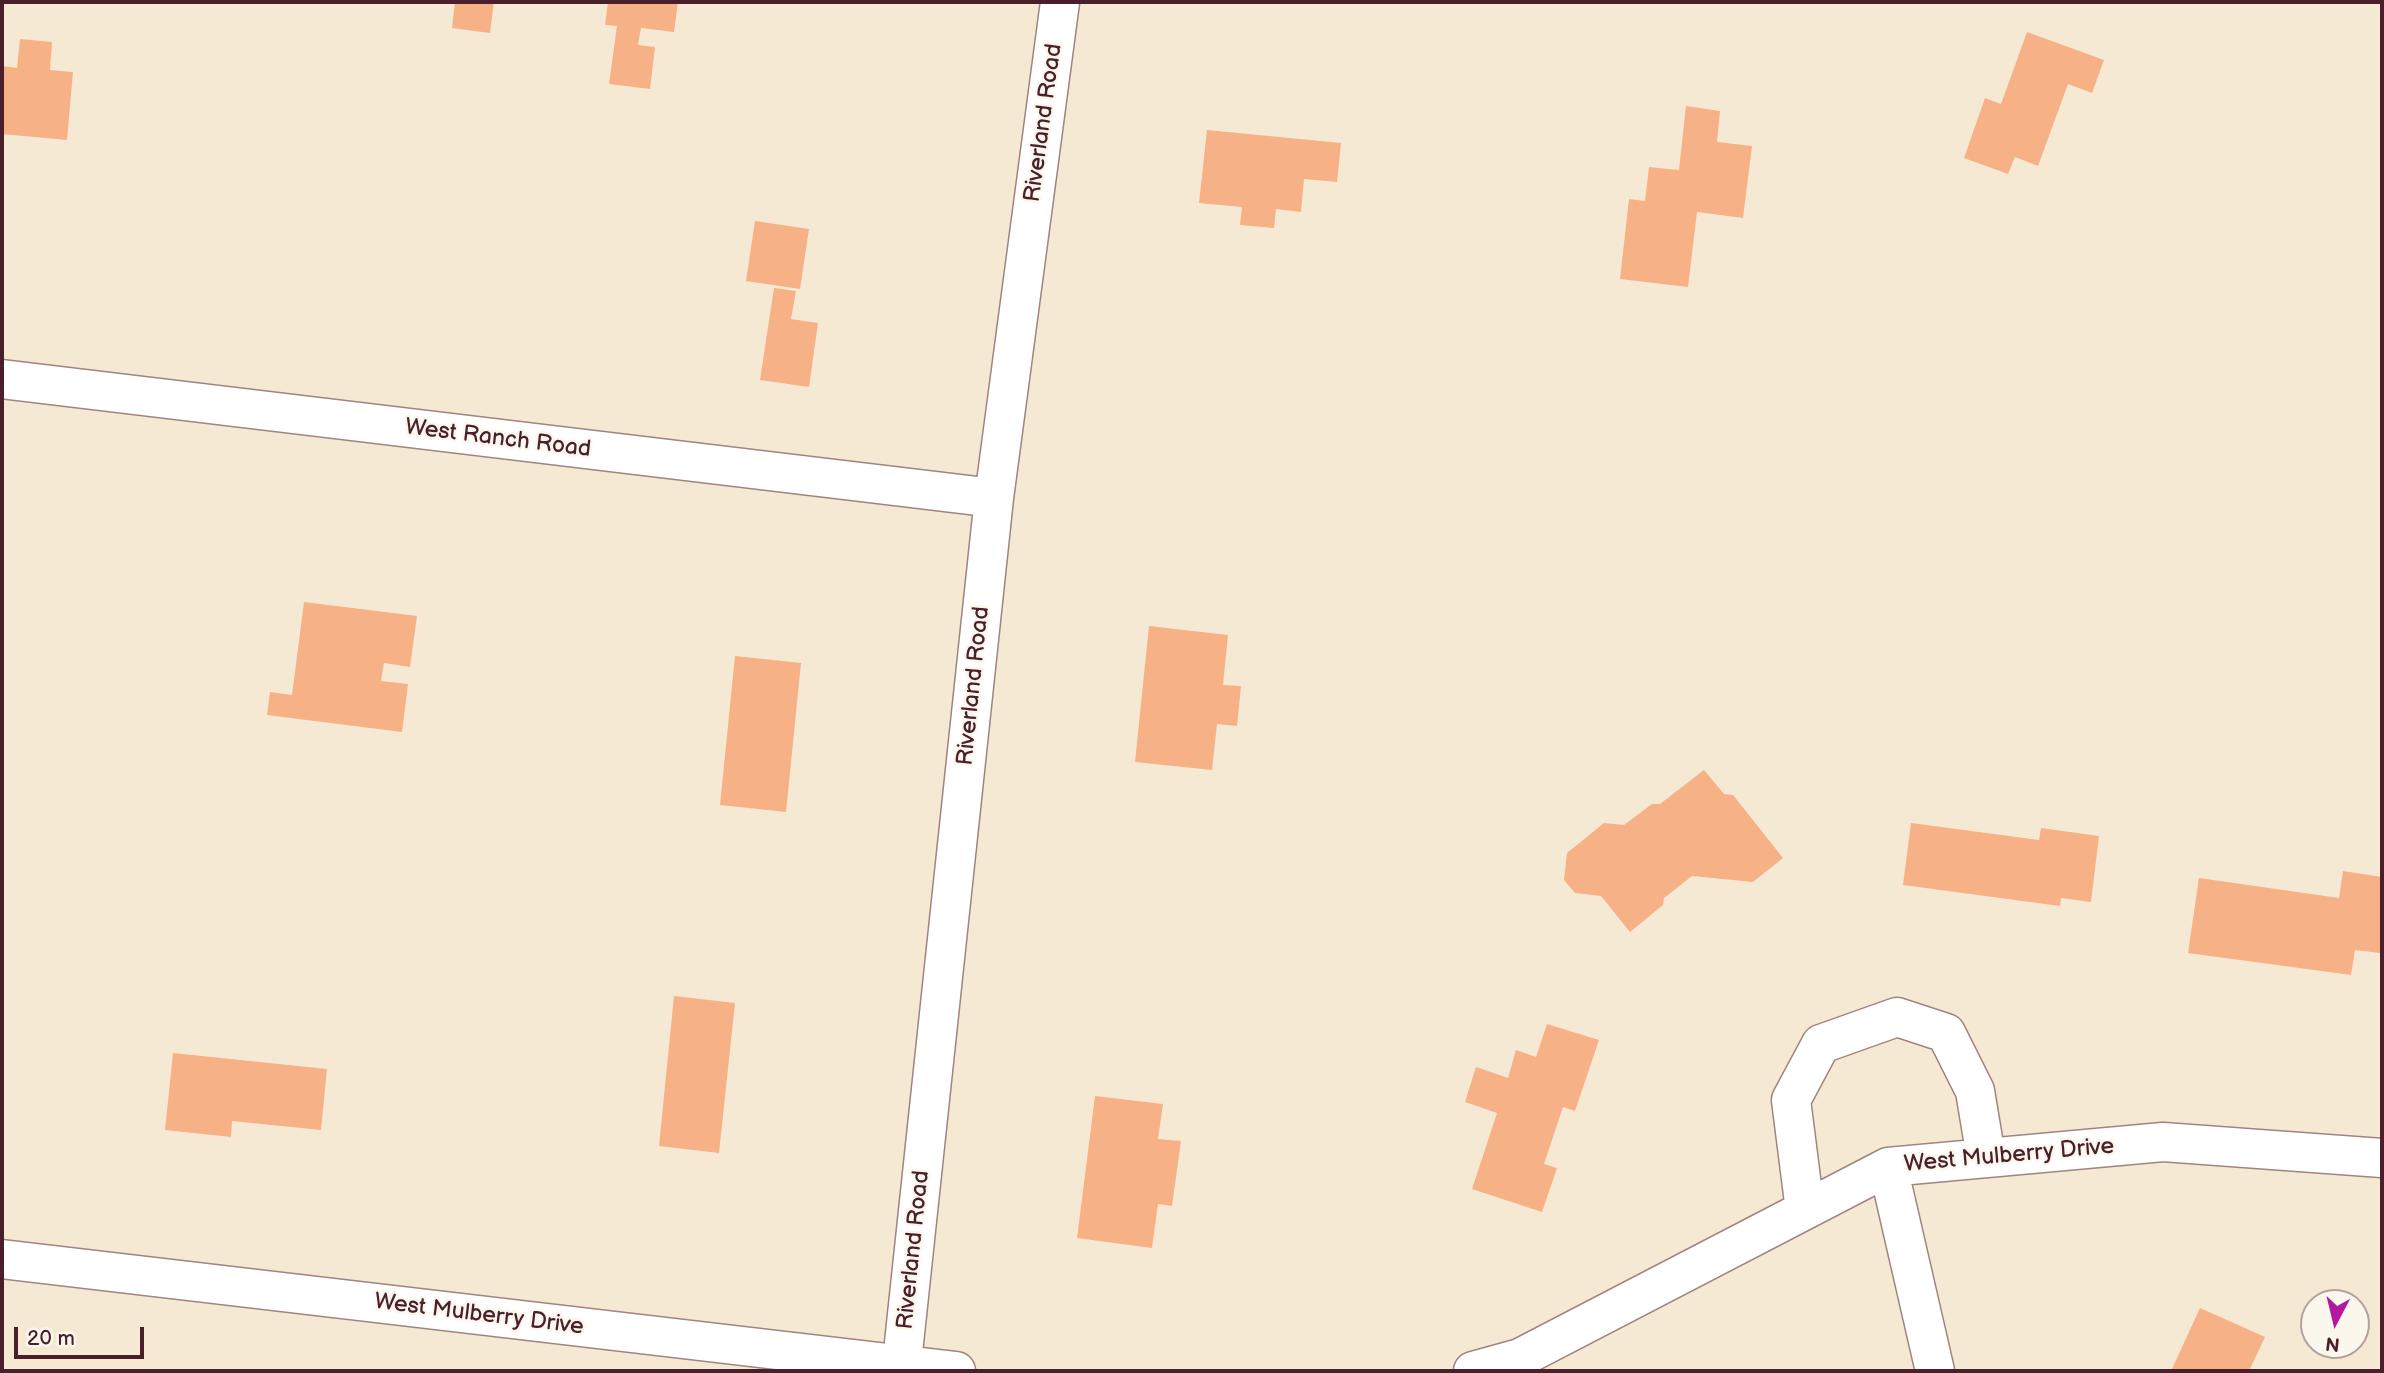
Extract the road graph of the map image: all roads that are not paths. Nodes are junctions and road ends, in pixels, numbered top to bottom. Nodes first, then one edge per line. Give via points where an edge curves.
1 (1060, 2) edge
2 (2, 379) edge
3 (994, 498) junction
4 (1986, 1157) junction
5 (2382, 1158) edge
6 (1888, 1167) junction
7 (1805, 1210) junction
8 (2, 1259) edge
9 (902, 1368) edge
10 (956, 1371) edge
11 (1473, 1371) edge
12 (1935, 1371) edge

1 - 3 street, Riverland Road
2 - 3 street, West Ranch Road
3 - 9 street, Riverland Road
4 - 5 street, West Mulberry Drive via 2163,1142
4 - 6 street, West Mulberry Drive
4 - 7 street via 1975,1091 1946,1032 1897,1017 1821,1044 1791,1100
6 - 7 street, West Mulberry Drive
6 - 12 street
7 - 11 street, West Mulberry Drive via 1520,1358
8 - 9 street, West Mulberry Drive
9 - 10 street, West Mulberry Drive

